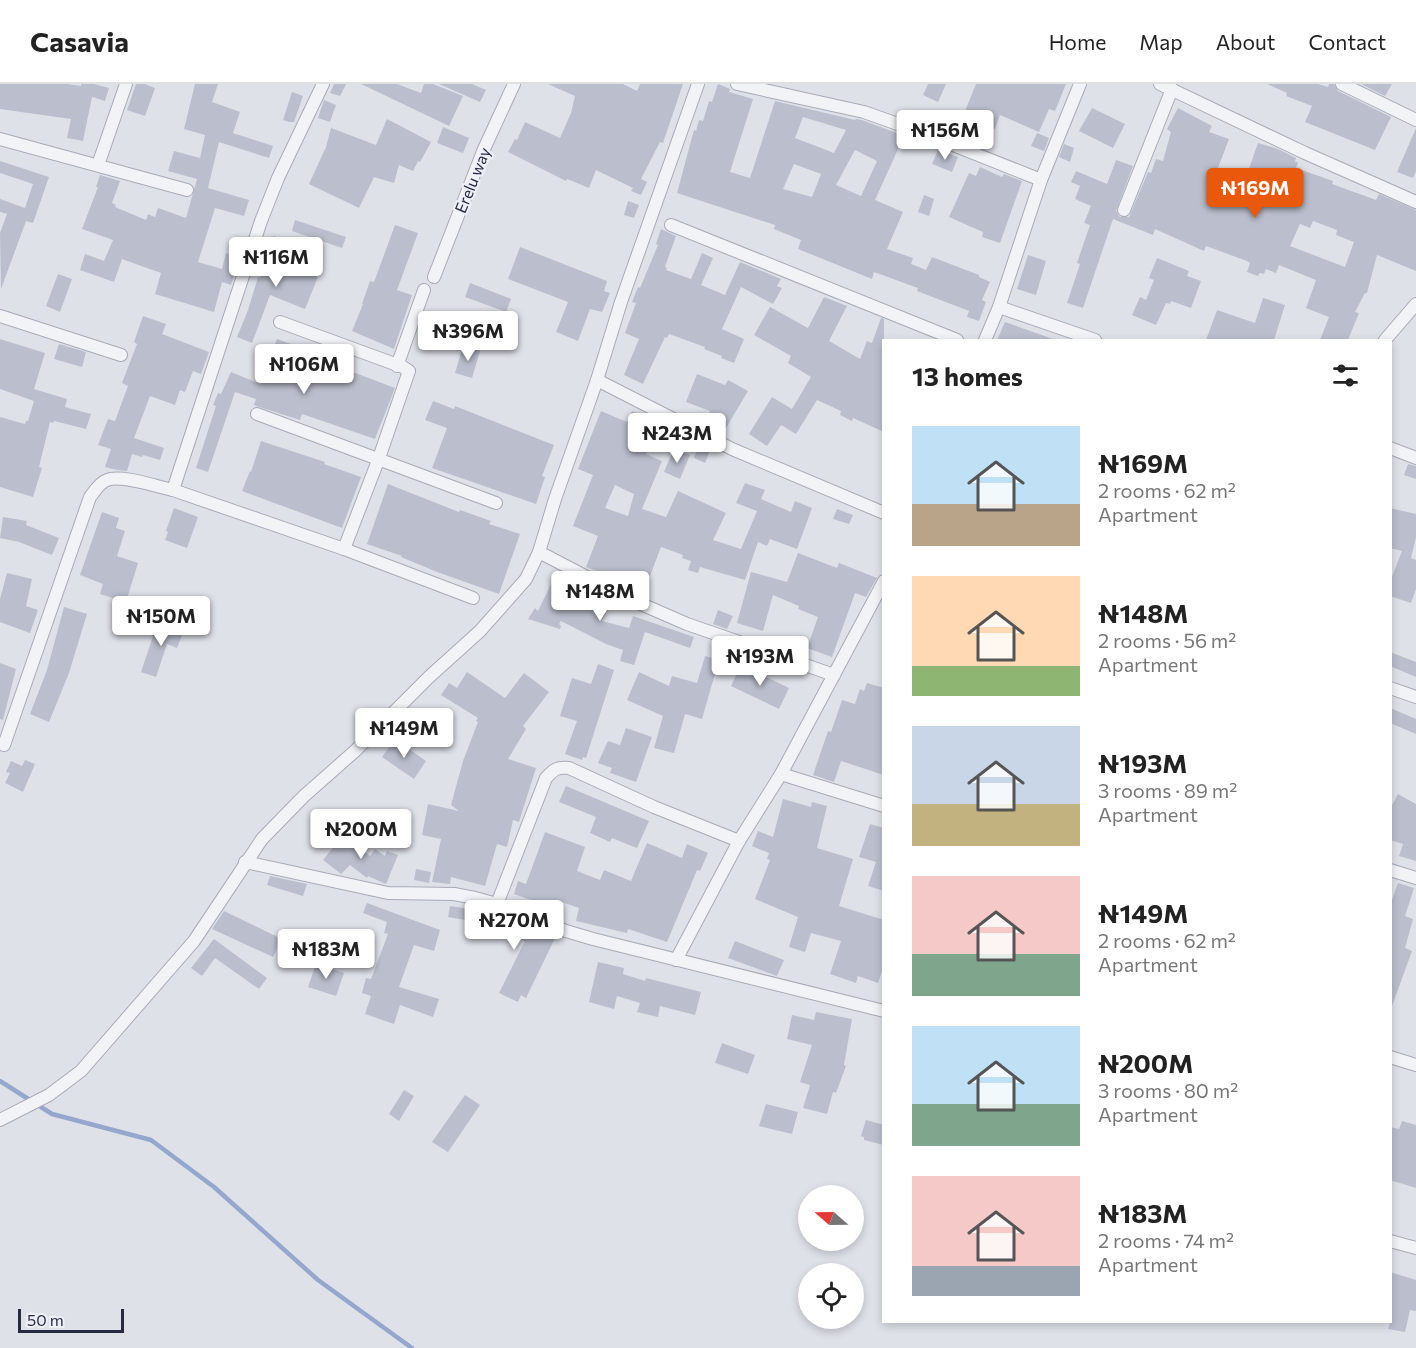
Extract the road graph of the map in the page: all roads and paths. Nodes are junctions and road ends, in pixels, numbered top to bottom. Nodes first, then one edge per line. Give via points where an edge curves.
1 (126, 84) edge
2 (323, 84) edge
3 (514, 84) edge
4 (698, 84) edge
5 (737, 84) edge
6 (1080, 84) edge
7 (1342, 84) edge
8 (1166, 86) edge
9 (1416, 120) edge
10 (0, 139) edge
11 (98, 165) junction
12 (1041, 180) junction
13 (187, 190) dead end
14 (1416, 202) edge
15 (1124, 210) dead end
16 (671, 225) dead end
17 (434, 277) dead end
18 (424, 290) dead end
19 (1416, 304) edge
20 (999, 307) junction
21 (0, 316) edge
22 (280, 322) dead end
23 (955, 339) edge
24 (985, 339) edge
25 (1092, 339) edge
26 (1386, 339) edge
27 (121, 355) dead end
28 (397, 366) junction
29 (597, 380) junction
30 (257, 414) dead end
31 (1392, 449) edge
32 (379, 458) junction
33 (1416, 458) edge
34 (173, 490) junction
35 (496, 503) dead end
36 (882, 512) edge
37 (344, 549) junction
38 (539, 552) junction
39 (882, 585) edge
40 (472, 598) dead end
41 (834, 675) junction
42 (1392, 689) edge
43 (1416, 696) edge
44 (4, 745) dead end
45 (781, 774) junction
46 (882, 805) edge
47 (739, 841) junction
48 (246, 862) junction
49 (1392, 871) edge
50 (1416, 878) edge
51 (497, 904) junction
52 (676, 960) junction
53 (882, 1011) edge
54 (1392, 1058) edge
55 (1416, 1065) edge
56 (0, 1120) edge
57 (1392, 1242) edge
58 (1416, 1248) edge

1 - 11 street
2 - 34 street via 261,221
3 - 17 street, Erelu way
4 - 29 street
5 - 12 street via 864,112
6 - 12 street
7 - 9 street
8 - 14 street
8 - 15 street
10 - 11 street
11 - 13 street
12 - 20 street
16 - 23 street
18 - 28 street
19 - 26 street
20 - 24 street
20 - 25 street
21 - 27 street
22 - 28 street
28 - 32 street via 407,370 408,375
29 - 36 street via 732,448
29 - 38 street
30 - 32 street
31 - 33 street
32 - 35 street
32 - 37 street
34 - 37 street
34 - 44 street via 119,479 107,479 99,485 87,507
37 - 40 street
38 - 41 street via 687,624
38 - 48 street via 521,586 480,631 304,796 262,839
39 - 41 street
41 - 45 street
42 - 43 street
45 - 46 street
45 - 47 street
47 - 51 street via 559,767 546,778
47 - 52 street
48 - 51 street via 388,893 454,894
48 - 56 street via 194,941 91,1060 61,1088
49 - 50 street
51 - 52 street via 566,931
52 - 53 street
54 - 55 street
57 - 58 street

